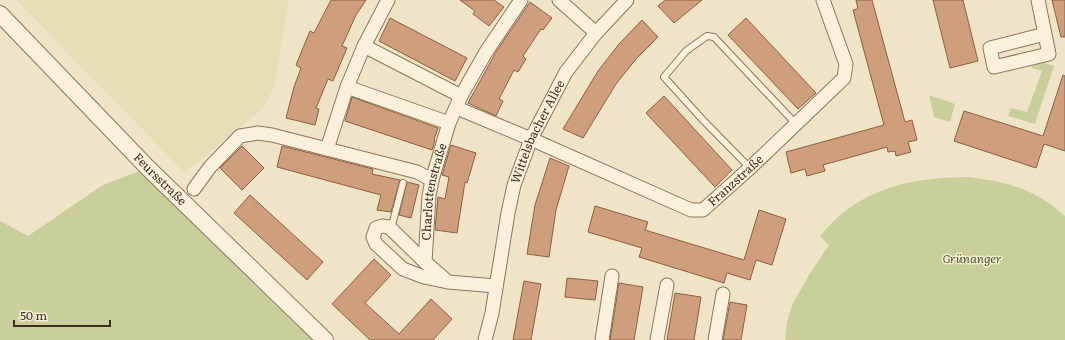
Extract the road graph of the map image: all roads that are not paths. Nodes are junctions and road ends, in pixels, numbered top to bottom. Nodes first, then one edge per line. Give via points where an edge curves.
1 (388, 0) edge
2 (559, 0) edge
3 (627, 0) edge
4 (823, 0) edge
5 (1038, 0) edge
6 (514, 2) edge
7 (0, 14) edge
8 (596, 34) junction
9 (1045, 34) dead end
10 (364, 46) junction
11 (347, 87) junction
12 (459, 102) junction
13 (450, 123) junction
14 (796, 124) junction
15 (531, 139) junction
16 (327, 149) junction
17 (750, 168) junction
18 (432, 180) junction
19 (403, 183) dead end
20 (194, 189) dead end
21 (391, 229) junction
22 (424, 262) junction
23 (612, 276) dead end
24 (448, 282) junction
25 (667, 285) dead end
26 (496, 286) junction
27 (723, 294) dead end
28 (326, 340) edge
29 (485, 340) edge
30 (602, 340) edge
31 (657, 340) edge
32 (715, 340) edge

1 - 10 street
2 - 8 street
3 - 8 street, Wittelsbacher Allee
4 - 14 street, Franzstraße via 846,64 844,78
5 - 9 street
6 - 12 street, Charlottenstraße
7 - 28 street, Feursstraße via 148,168
8 - 15 street, Wittelsbacher Allee via 566,72
10 - 11 street
10 - 12 street
11 - 13 street
11 - 16 street
12 - 13 street, Charlottenstraße
12 - 15 street
13 - 18 street, Charlottenstraße
14 - 17 street, Franzstraße
14 - 17 lane via 714,37 707,36 686,51 664,76
15 - 17 street, Franzstraße via 691,210 703,210
15 - 26 street, Wittelsbacher Allee via 514,185
16 - 18 street via 417,172
16 - 20 street via 272,135 240,136 210,167
18 - 22 street, Charlottenstraße
19 - 21 lane
21 - 22 street
21 - 24 street via 382,226 376,228 373,237 376,244 403,268 424,277
22 - 24 street
23 - 30 street
24 - 26 street
25 - 31 street
26 - 29 street, Wittelsbacher Allee
27 - 32 street

